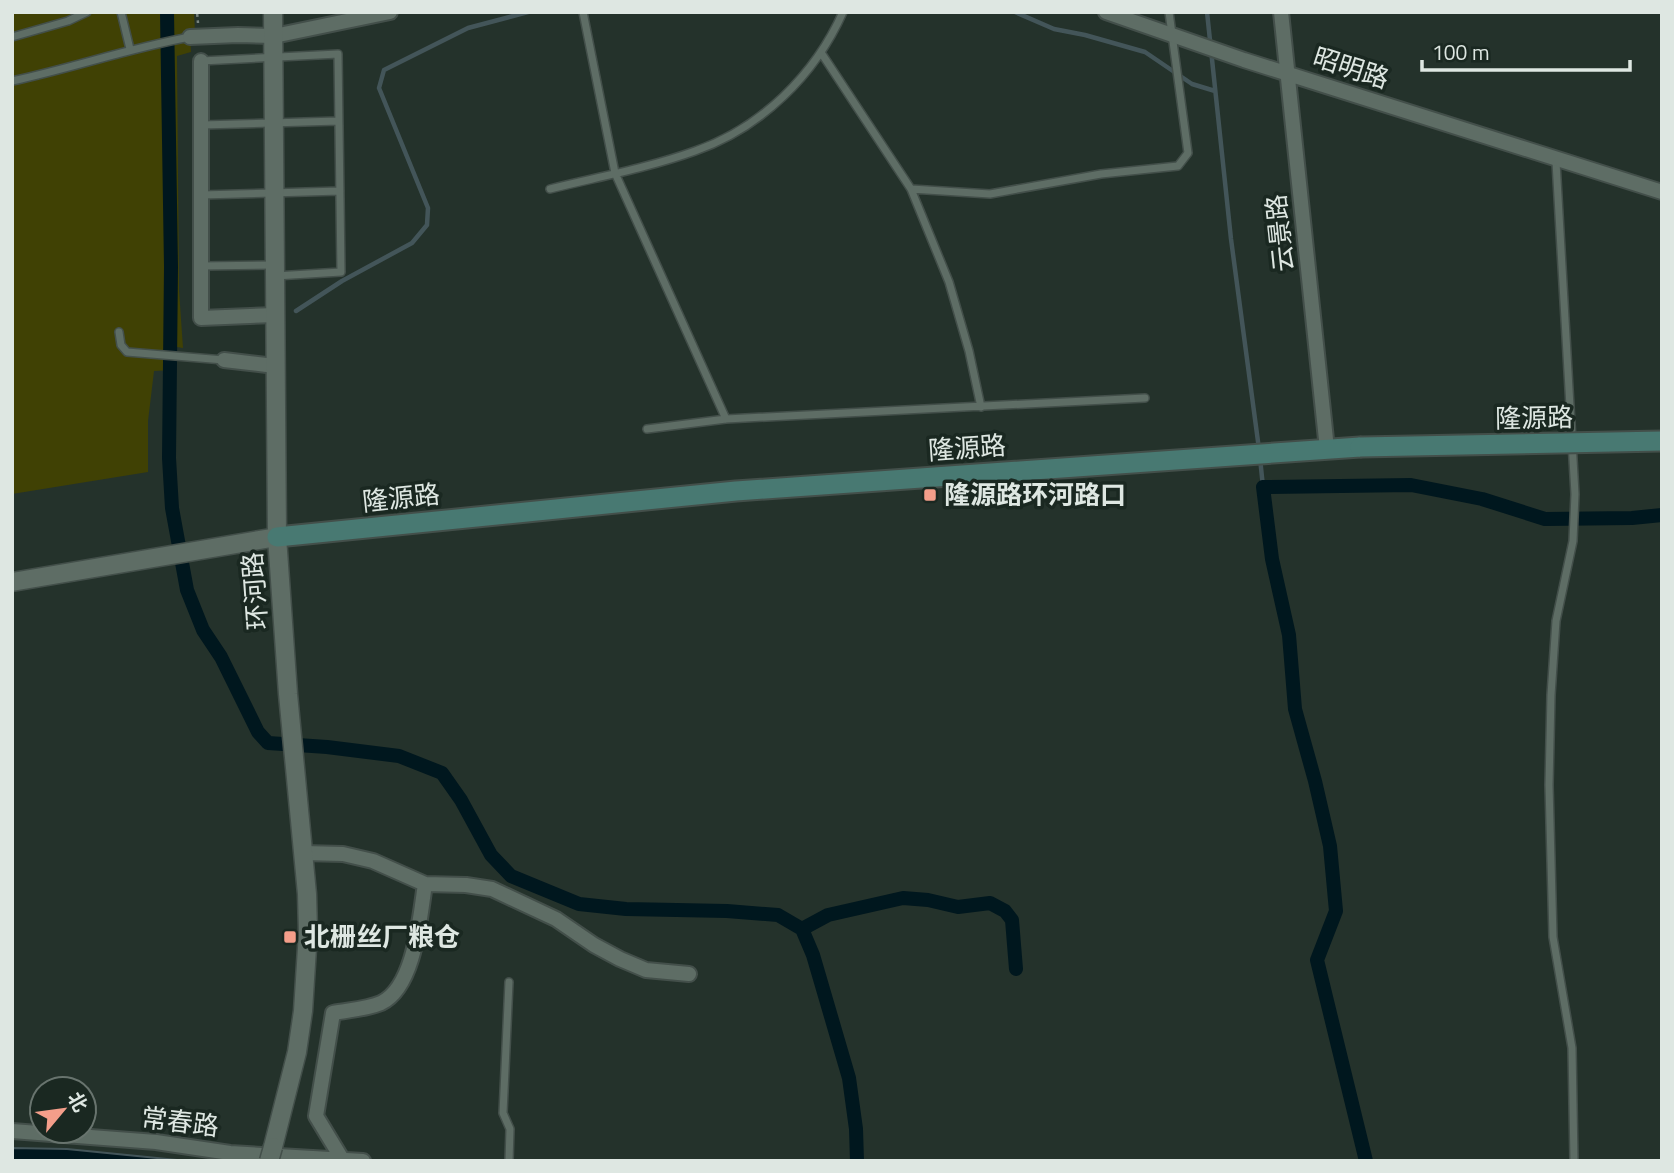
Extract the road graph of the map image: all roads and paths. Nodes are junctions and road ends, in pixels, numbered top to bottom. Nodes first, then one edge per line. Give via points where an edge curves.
1 (87, 12) edge
2 (121, 12) edge
3 (273, 12) edge
4 (390, 12) edge
5 (583, 12) edge
6 (843, 12) edge
7 (1106, 12) edge
8 (1169, 12) edge
9 (1281, 12) edge
10 (1172, 34) junction
11 (274, 36) junction
12 (12, 37) edge
13 (190, 37) joint
14 (130, 49) junction
15 (822, 54) junction
16 (274, 58) junction
17 (201, 61) joint
18 (1288, 74) junction
19 (12, 81) edge
20 (338, 121) junction
21 (274, 123) junction
22 (201, 125) junction
23 (1556, 162) dead end
24 (615, 173) junction
25 (550, 189) dead end
26 (911, 189) junction
27 (340, 191) junction
28 (1662, 192) edge
29 (274, 193) junction
30 (201, 195) junction
31 (201, 267) junction
32 (275, 271) junction
33 (275, 315) junction
34 (119, 332) dead end
35 (224, 360) joint
36 (275, 366) junction
37 (1145, 398) dead end
38 (981, 407) junction
39 (726, 419) junction
40 (647, 429) dead end
41 (1662, 441) edge
42 (1327, 449) junction
43 (277, 537) junction
44 (12, 582) edge
45 (303, 853) junction
46 (425, 884) junction
47 (689, 974) dead end
48 (509, 982) dead end
49 (12, 1131) edge
50 (271, 1154) edge
51 (342, 1159) edge
52 (363, 1161) edge
53 (509, 1161) edge
54 (1574, 1161) edge

1 - 12 lane
2 - 14 lane
3 - 11 street, 环河路
4 - 11 street
5 - 24 lane
6 - 15 lane
7 - 10 street, 昭明路
8 - 10 lane
9 - 18 street, 云景路
10 - 18 street, 昭明路
10 - 26 lane via 1188,153 1178,166 990,194
11 - 13 street
11 - 16 street, 环河路
13 - 14 lane
14 - 19 lane
15 - 24 lane via 783,97 743,128 696,151
15 - 26 lane
16 - 17 lane
16 - 20 lane via 338,54
16 - 21 street, 环河路
17 - 22 street
18 - 28 street, 昭明路
18 - 42 street, 云景路
20 - 21 lane
20 - 27 lane
21 - 22 lane
21 - 29 street, 环河路
22 - 30 street
23 - 54 lane via 1575,494 1573,541 1556,621 1549,812 1553,937 1572,1048
24 - 25 lane
24 - 39 lane
26 - 38 lane via 949,282
27 - 29 lane
27 - 32 lane via 341,272
29 - 30 lane
29 - 32 street, 环河路
30 - 31 street
31 - 32 lane
31 - 33 street via 201,318
32 - 33 street, 环河路
33 - 36 street, 环河路
34 - 35 lane via 127,352
35 - 36 street
36 - 43 street, 环河路
37 - 38 lane
38 - 39 lane
39 - 40 lane
41 - 42 main road, 隆源路, bridge
42 - 43 main road, 隆源路 via 736,491
43 - 44 street
43 - 45 street, 环河路
45 - 46 street via 343,854 373,861
45 - 50 street, 环河路 via 308,932 303,1012
46 - 47 street via 492,889 556,919 620,959 646,970
46 - 51 street via 415,950 400,983 383,1002 333,1013 316,1116
48 - 53 lane via 503,1113 510,1129
49 - 51 street, 常春路
51 - 52 street, 常春路

